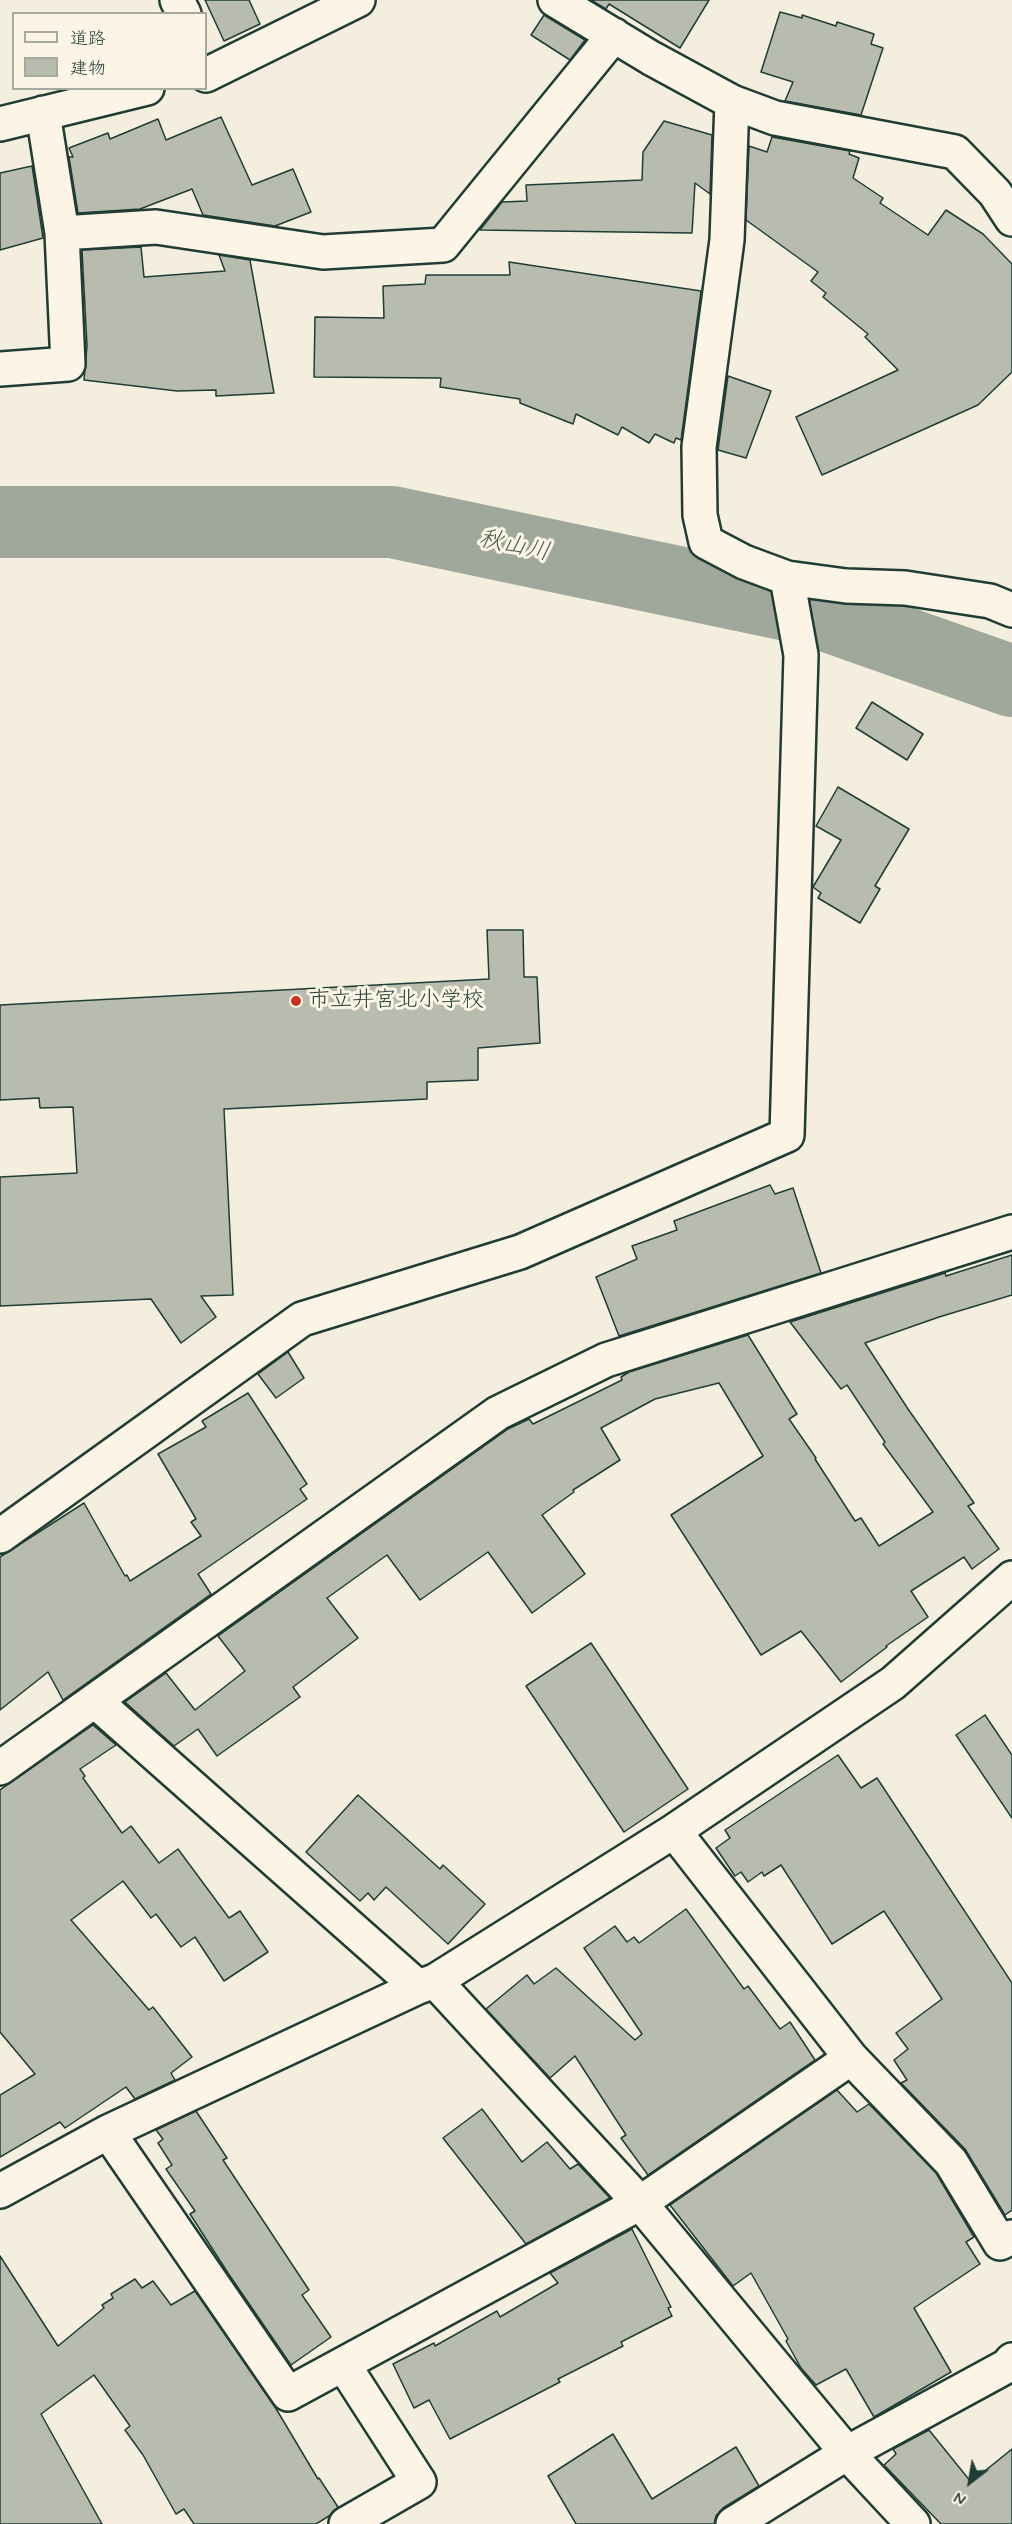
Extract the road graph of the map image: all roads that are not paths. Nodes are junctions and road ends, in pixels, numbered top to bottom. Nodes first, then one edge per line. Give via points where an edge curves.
1 (358, 0) edge
2 (555, 0) edge
3 (614, 35) junction
4 (208, 68) edge
5 (139, 90) edge
6 (732, 102) junction
7 (43, 113) junction
8 (0, 124) edge
9 (1012, 219) edge
10 (62, 233) junction
11 (0, 369) edge
12 (787, 578) junction
13 (1012, 610) edge
14 (1012, 1232) edge
15 (0, 1536) edge
16 (1012, 1578) edge
17 (95, 1701) junction
18 (0, 1768) edge
19 (674, 1831) junction
20 (426, 1984) junction
21 (851, 2058) junction
22 (108, 2132) junction
23 (0, 2191) edge
24 (640, 2203) junction
25 (1012, 2236) edge
26 (1012, 2360) edge
27 (343, 2364) junction
28 (847, 2453) junction
29 (346, 2524) edge
30 (733, 2524) edge
31 (913, 2524) edge

1 - 4 street
2 - 3 street
3 - 6 street
3 - 10 street via 443,245 323,252 156,227
5 - 7 street
6 - 9 street via 775,118 955,152 995,193
6 - 12 street via 727,240 699,447 700,515 706,542
7 - 8 street
7 - 10 street
10 - 11 street via 68,364
12 - 13 street via 905,588 990,601
12 - 15 street via 801,656 787,1135 520,1252 302,1319
14 - 17 street via 606,1360 498,1413
16 - 19 street via 892,1683
17 - 18 street
17 - 20 street
19 - 20 street
19 - 21 street
20 - 22 street
20 - 24 street
21 - 24 street
21 - 25 street via 951,2162 999,2243
22 - 23 street
22 - 27 street via 288,2394
24 - 27 street
24 - 28 street
26 - 28 street
27 - 29 street via 419,2482
28 - 30 street
28 - 31 street

